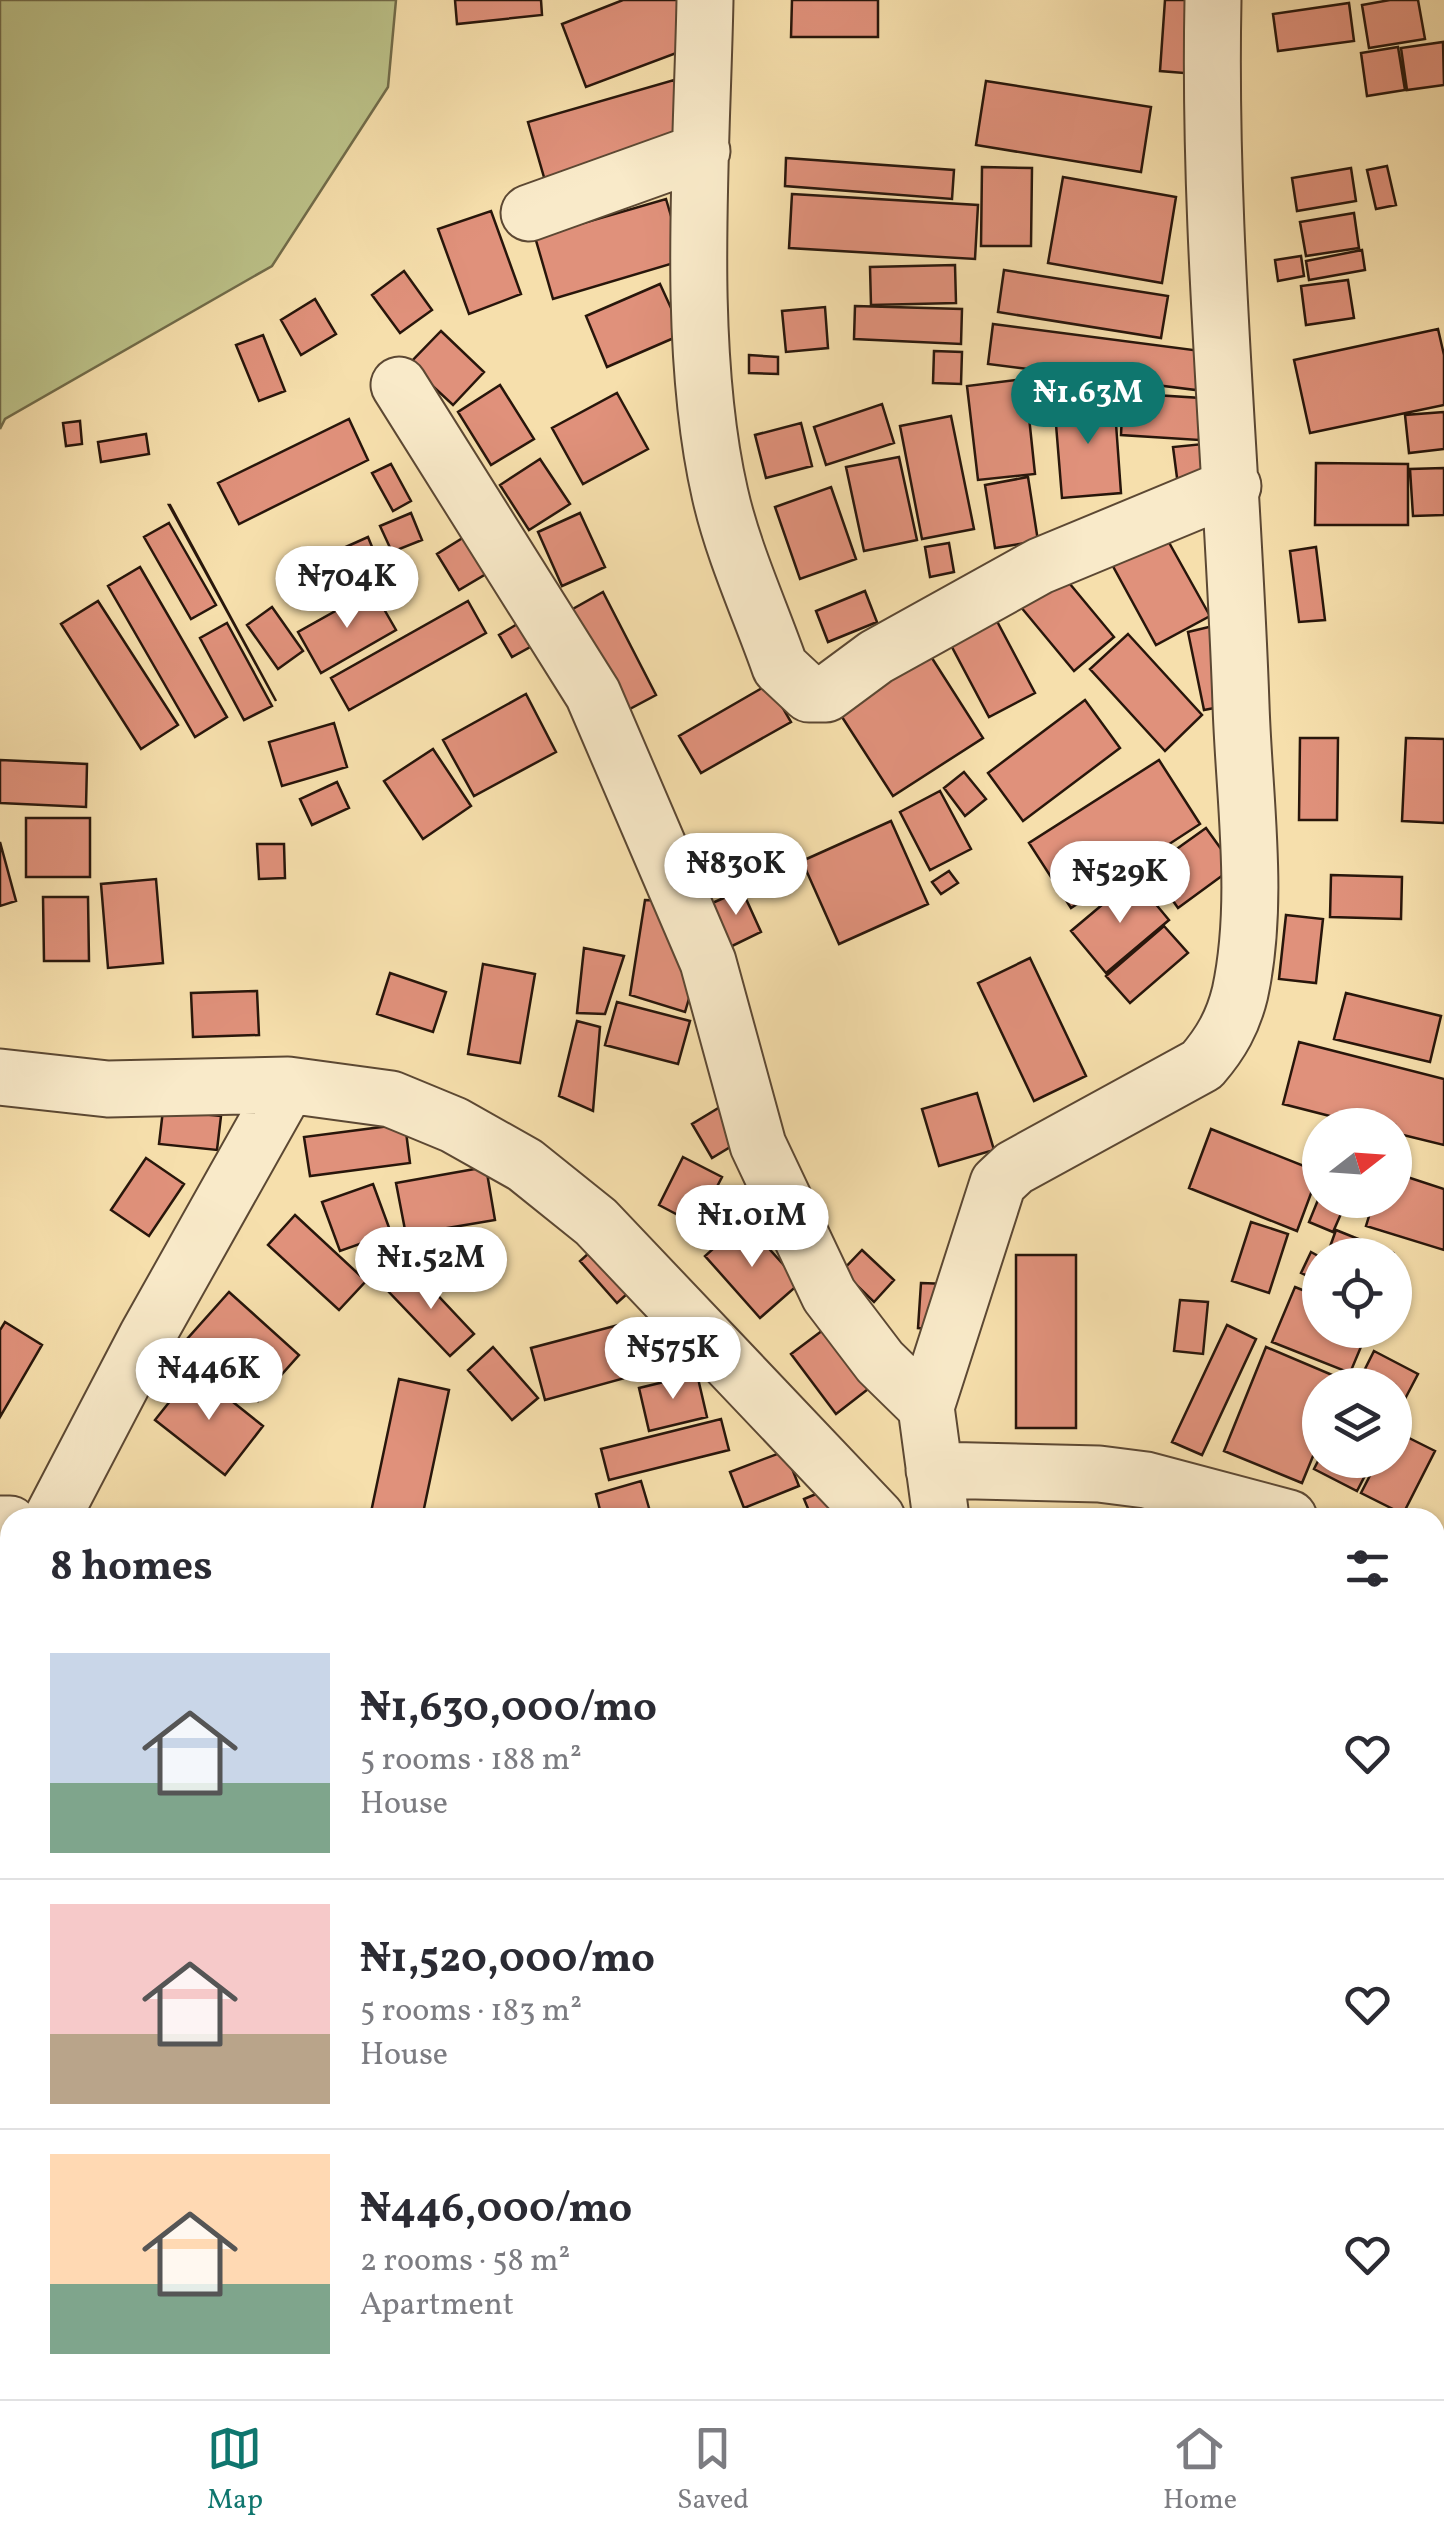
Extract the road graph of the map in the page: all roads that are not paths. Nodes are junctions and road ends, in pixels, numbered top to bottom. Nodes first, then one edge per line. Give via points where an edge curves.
1 (705, 0) edge
2 (1213, 0) edge
3 (702, 152) junction
4 (529, 213) dead end
5 (399, 385) dead end
6 (1233, 486) junction
7 (0, 1077) edge
8 (288, 1085) junction
9 (926, 1408) junction
10 (938, 1494) edge
11 (57, 1508) edge
12 (868, 1508) edge
13 (1252, 1508) edge

1 - 3 street
2 - 6 street via 1210,102
3 - 4 street
3 - 6 street via 702,322 720,496 780,667 808,694 826,694 876,657 1040,566
5 - 9 street via 593,694 708,962 758,1145 813,1264 880,1362
6 - 9 street via 1249,917 1240,994 1225,1039 1202,1065 998,1183
7 - 8 street via 108,1089
8 - 11 street
8 - 12 street via 391,1100 525,1165 596,1222
9 - 10 street
10 - 13 street via 1098,1474

